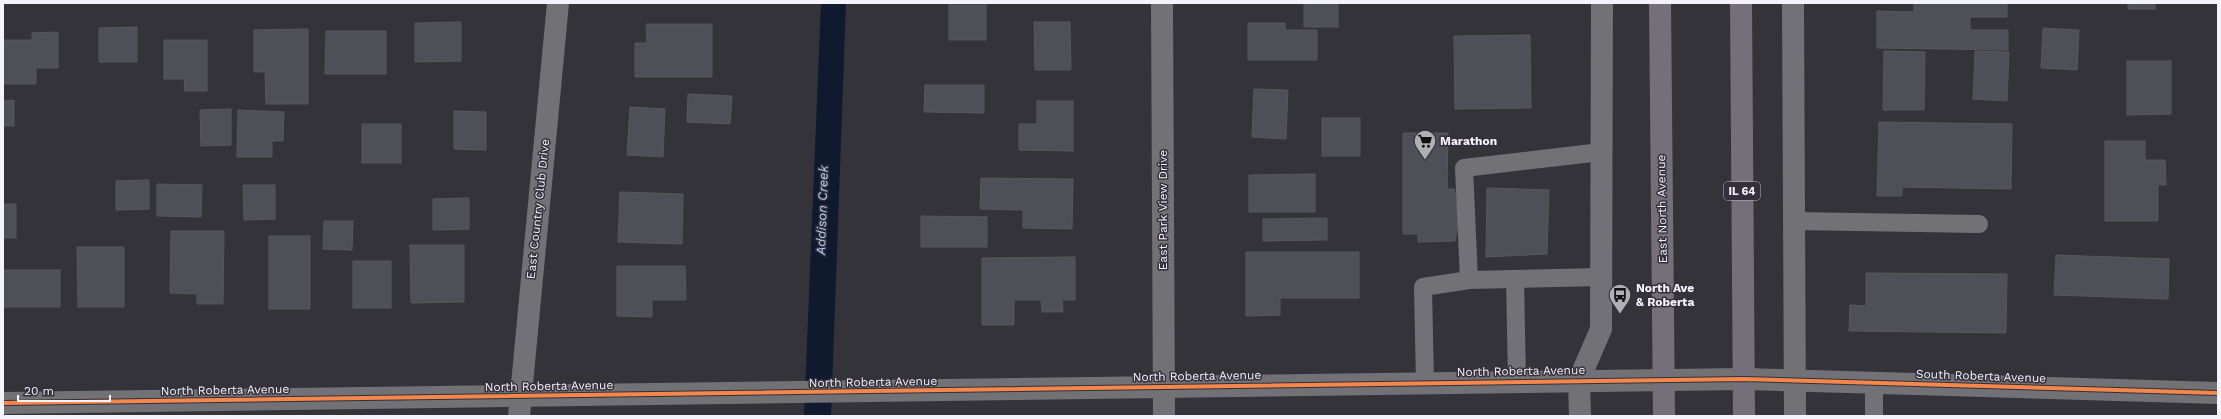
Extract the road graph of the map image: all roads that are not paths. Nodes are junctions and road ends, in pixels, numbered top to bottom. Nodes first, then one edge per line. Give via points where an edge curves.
1 (558, 3) edge
2 (1162, 3) edge
3 (1602, 3) edge
4 (1660, 3) edge
5 (1741, 3) edge
6 (1793, 3) edge
7 (1601, 152) junction
8 (1794, 221) junction
9 (1979, 224) dead end
10 (1601, 277) junction
11 (1515, 279) junction
12 (1468, 280) junction
13 (1744, 379) junction
14 (1579, 380) junction
15 (1664, 380) junction
16 (1795, 380) junction
17 (1517, 381) junction
18 (1425, 383) junction
19 (1874, 383) junction
20 (1163, 387) junction
21 (2218, 394) edge
22 (3, 402) edge
23 (519, 406) edge
24 (1164, 416) edge
25 (1580, 416) edge
26 (1664, 416) edge
27 (1744, 416) edge
28 (1796, 416) edge
29 (1874, 416) edge

1 - 23 street, East Country Club Drive
2 - 20 street, East Park View Drive
3 - 7 street
4 - 15 main road, East North Avenue
5 - 13 main road, IL 64
6 - 8 street
7 - 10 street
7 - 12 lane via 1464,168
8 - 9 lane
8 - 16 street
10 - 11 lane
10 - 14 street via 1601,329
11 - 12 lane
11 - 17 lane
12 - 18 lane via 1423,287
13 - 15 street, North Roberta Avenue
13 - 16 street, South Roberta Avenue
13 - 27 main road, IL 64
14 - 15 street, North Roberta Avenue
14 - 17 street, North Roberta Avenue
14 - 25 street
15 - 26 main road, East North Avenue
16 - 19 street, South Roberta Avenue
16 - 28 street
17 - 18 street, North Roberta Avenue
18 - 20 street, North Roberta Avenue
19 - 21 street, South Roberta Avenue
19 - 29 lane
20 - 23 street, North Roberta Avenue via 777,393
20 - 24 street, East Park View Drive
22 - 23 street, North Roberta Avenue

